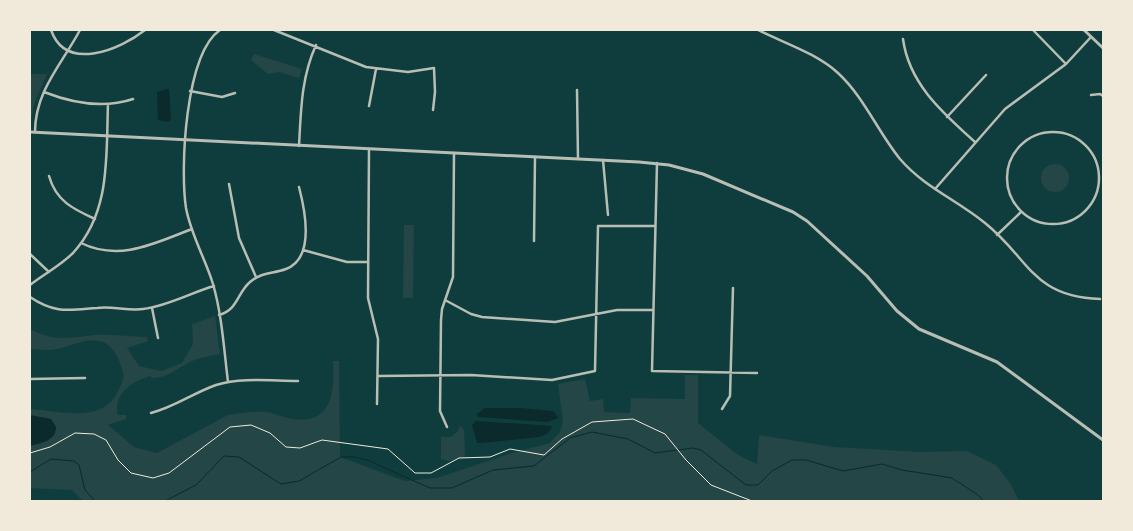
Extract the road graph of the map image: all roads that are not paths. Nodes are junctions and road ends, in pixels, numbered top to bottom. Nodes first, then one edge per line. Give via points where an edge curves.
1 (52, 30) edge
2 (80, 30) edge
3 (145, 30) edge
4 (220, 30) edge
5 (274, 30) edge
6 (758, 30) edge
7 (1033, 30) edge
8 (1084, 30) edge
9 (1091, 37) junction
10 (903, 39) dead end
11 (316, 45) junction
12 (1103, 48) edge
13 (68, 50) junction
14 (1066, 64) junction
15 (376, 69) junction
16 (986, 75) dead end
17 (577, 90) dead end
18 (190, 91) junction
19 (44, 92) junction
20 (235, 93) dead end
21 (1091, 95) dead end
22 (1103, 96) edge
23 (133, 99) dead end
24 (108, 104) junction
25 (369, 106) dead end
26 (433, 110) dead end
27 (948, 117) junction
28 (32, 132) edge
29 (106, 136) junction
30 (186, 140) junction
31 (975, 142) junction
32 (299, 146) junction
33 (369, 149) junction
34 (454, 153) junction
35 (535, 157) junction
36 (578, 159) junction
37 (603, 160) junction
38 (658, 163) junction
39 (49, 176) dead end
40 (229, 184) dead end
41 (299, 187) dead end
42 (935, 189) junction
43 (1021, 212) junction
44 (608, 215) dead end
45 (95, 219) junction
46 (655, 226) junction
47 (192, 229) junction
48 (997, 235) junction
49 (534, 241) dead end
50 (81, 243) junction
51 (303, 250) junction
52 (30, 254) edge
53 (367, 262) junction
54 (49, 272) junction
55 (256, 277) junction
56 (30, 285) edge
57 (214, 286) junction
58 (733, 288) dead end
59 (30, 297) edge
60 (1100, 298) dead end
61 (446, 300) junction
62 (152, 308) junction
63 (653, 310) junction
64 (219, 315) junction
65 (595, 315) junction
66 (158, 338) dead end
67 (731, 373) junction
68 (757, 373) dead end
69 (378, 376) junction
70 (440, 376) junction
71 (84, 378) dead end
72 (30, 379) edge
73 (298, 381) dead end
74 (228, 382) junction
75 (377, 404) dead end
76 (722, 409) dead end
77 (152, 413) dead end
78 (447, 427) dead end
79 (1103, 440) edge

1 - 13 street
2 - 13 street
3 - 13 street via 130,40 91,55 78,55
4 - 18 street via 204,48
5 - 11 street
6 - 42 street via 818,59 837,72 899,158
7 - 14 street
8 - 9 street
9 - 12 street
9 - 14 street
10 - 27 street via 905,56 922,86 932,102
11 - 15 street via 354,63
11 - 32 street via 302,90
13 - 19 street
14 - 31 street via 1013,102
15 - 25 street
15 - 26 street via 415,72 434,68
16 - 27 street
17 - 36 street
18 - 20 street via 222,97
18 - 30 street
19 - 24 street via 74,102
19 - 28 street
21 - 22 street
23 - 24 street
24 - 29 street
27 - 31 street
28 - 29 street
29 - 30 street
29 - 45 street via 104,185
30 - 32 street
30 - 47 street via 185,198
31 - 42 street
32 - 33 street
33 - 34 street
33 - 53 street
34 - 35 street
34 - 61 street via 453,277
35 - 36 street
35 - 49 street
36 - 37 street
37 - 38 street
37 - 44 street
38 - 46 street
38 - 79 street via 703,174 800,216 867,276 914,325 997,362
39 - 45 street via 63,202
40 - 55 street via 239,238
41 - 51 street via 305,224
42 - 48 street
43 - 43 street via 1033,220 1054,225 1073,220 1090,208 1098,193 1100,172 1096,159 1085,144 1072,135 1052,132 1037,134 1022,144 1011,159 1007,179 1012,200
43 - 48 street
45 - 50 street
46 - 63 street
46 - 65 street via 598,226
47 - 50 street via 152,246 133,250 97,249
47 - 57 street
48 - 60 street via 1030,272 1049,286 1071,295
50 - 54 street via 65,261
51 - 53 street via 347,262
51 - 55 street via 289,267
52 - 54 street
53 - 69 street via 368,301 378,339
54 - 56 street
55 - 64 street via 246,286 234,307
57 - 62 street
57 - 64 street
58 - 67 street
59 - 62 street via 62,311 106,307
61 - 65 street via 482,317 555,322
61 - 70 street via 441,320
62 - 66 street
63 - 65 street via 627,308
63 - 67 street via 652,371
64 - 74 street
65 - 70 street via 595,371 552,380
67 - 68 street
67 - 76 street via 730,396
69 - 70 street
69 - 75 street
70 - 78 street via 440,411
71 - 72 street
73 - 74 street
74 - 77 street

